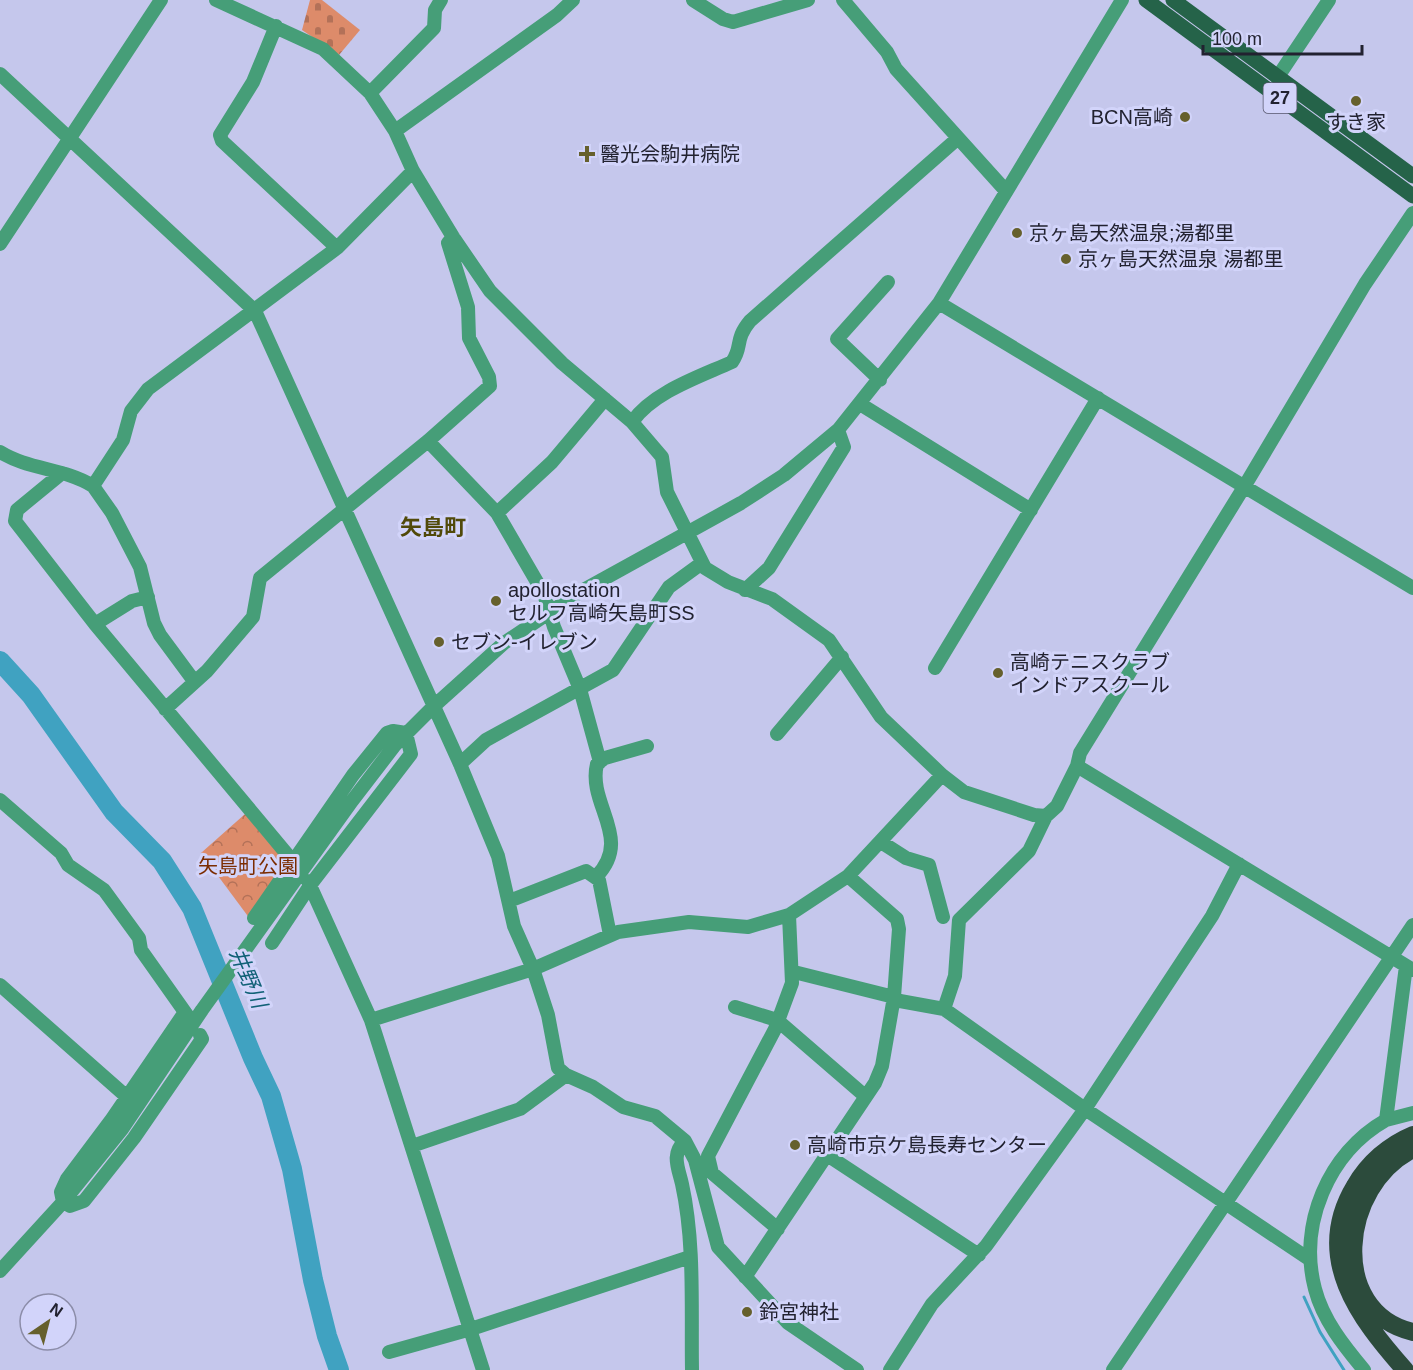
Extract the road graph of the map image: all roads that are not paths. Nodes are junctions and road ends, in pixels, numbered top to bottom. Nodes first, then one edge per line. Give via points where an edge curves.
1 (161, 0) edge
2 (216, 0) edge
3 (441, 0) edge
4 (573, 0) edge
5 (693, 0) edge
6 (808, 0) edge
7 (843, 0) edge
8 (1122, 0) edge
9 (1146, 0) edge
10 (1173, 0) edge
11 (1329, 0) edge
12 (276, 26) junction
13 (0, 74) edge
14 (1277, 78) junction
15 (370, 93) junction
16 (395, 132) junction
17 (69, 139) junction
18 (957, 139) junction
19 (413, 171) junction
20 (1413, 176) edge
21 (1005, 192) junction
22 (1413, 196) edge
23 (1413, 213) edge
24 (453, 237) junction
25 (0, 244) edge
26 (337, 248) junction
27 (888, 282) dead end
28 (939, 303) junction
29 (255, 311) junction
30 (880, 380) junction
31 (1098, 398) junction
32 (605, 399) junction
33 (860, 404) junction
34 (632, 422) junction
35 (838, 430) junction
36 (428, 441) junction
37 (0, 452) edge
38 (62, 472) junction
39 (93, 486) junction
40 (1244, 487) junction
41 (344, 508) junction
42 (1031, 510) junction
43 (497, 513) junction
44 (687, 533) junction
45 (702, 563) junction
46 (1413, 588) edge
47 (745, 590) junction
48 (148, 597) junction
49 (551, 612) junction
50 (95, 624) junction
51 (842, 657) junction
52 (935, 668) dead end
53 (194, 681) junction
54 (580, 689) junction
55 (434, 706) junction
56 (165, 709) junction
57 (406, 734) junction
58 (777, 734) dead end
59 (647, 746) dead end
60 (600, 762) junction
61 (460, 764) junction
62 (1077, 766) junction
63 (942, 776) junction
64 (0, 800) edge
65 (1046, 816) junction
66 (881, 842) junction
67 (294, 863) junction
68 (1239, 864) junction
69 (848, 876) junction
70 (596, 877) junction
71 (310, 883) junction
72 (509, 901) junction
73 (789, 915) junction
74 (943, 917) dead end
75 (254, 918) dead end
76 (1413, 925) edge
77 (610, 935) junction
78 (272, 943) dead end
79 (1392, 958) junction
80 (1410, 968) edge
81 (533, 969) junction
82 (794, 972) junction
83 (0, 985) edge
84 (894, 997) junction
85 (735, 1008) dead end
86 (944, 1009) junction
87 (371, 1020) junction
88 (777, 1020) junction
89 (200, 1035) dead end
90 (566, 1075) junction
91 (866, 1096) junction
92 (127, 1097) junction
93 (1085, 1109) junction
94 (1413, 1113) edge
95 (1386, 1120) junction
96 (1413, 1135) edge
97 (685, 1141) junction
98 (412, 1146) junction
99 (1413, 1149) edge
100 (827, 1155) junction
101 (63, 1202) junction
102 (1226, 1204) junction
103 (778, 1229) junction
104 (979, 1255) junction
105 (690, 1257) junction
106 (1309, 1259) junction
107 (0, 1271) edge
108 (745, 1277) junction
109 (471, 1329) junction
110 (1413, 1332) edge
111 (389, 1353) dead end
112 (483, 1370) edge
113 (692, 1370) edge
114 (857, 1370) edge
115 (890, 1370) edge
116 (1113, 1370) edge
117 (1364, 1370) edge
118 (1405, 1370) edge

1 - 17 street
2 - 12 street
3 - 15 street via 435,10 434,28
4 - 16 street
5 - 6 street via 733,22
7 - 18 street
8 - 21 street
9 - 22 main road, 27
10 - 14 main road, 27
11 - 14 street
12 - 15 street via 323,49
12 - 26 street via 253,82 220,135
13 - 17 street
14 - 20 main road, 27
15 - 16 street
16 - 19 street
17 - 25 street
17 - 29 street
18 - 21 street
18 - 34 street via 750,321 741,332 738,354 732,362 655,401 640,410
19 - 24 street
19 - 26 street
21 - 28 street
23 - 40 street via 1365,284
24 - 32 street via 490,291 562,363
24 - 36 street via 447,249 468,307 469,338 490,386
26 - 29 street
27 - 30 street via 837,339
28 - 30 street
28 - 31 street
29 - 39 street via 148,389 131,411 123,440
29 - 41 street
30 - 33 street
31 - 40 street
31 - 42 street
32 - 34 street
32 - 43 street via 559,456
33 - 35 street
33 - 42 street
34 - 44 street via 662,458 667,492
35 - 44 street via 784,475
35 - 47 street via 844,447 770,567
36 - 41 street
36 - 43 street
37 - 38 street
38 - 39 street
38 - 50 street via 17,510 15,521
39 - 48 street via 140,567
40 - 46 street
40 - 62 street via 1080,753
41 - 53 street via 260,578 253,617
41 - 55 street
42 - 52 street
43 - 49 street
44 - 45 street
44 - 49 street
45 - 47 street via 723,580
45 - 54 street via 669,587 613,670
47 - 51 street via 772,599 829,640
48 - 50 street via 132,601
48 - 53 street via 160,634
49 - 54 street
49 - 55 street via 504,644
50 - 56 street
51 - 58 street
51 - 63 street via 881,717
53 - 56 street
54 - 60 street
54 - 61 street via 486,740
55 - 57 street
55 - 61 street
56 - 67 street
57 - 67 street via 387,733
57 - 71 street via 411,754
57 - 101 street via 250,942 122,1129
59 - 60 street
60 - 70 street via 594,784 610,828 611,849
61 - 72 street via 498,856
62 - 65 street via 1057,806
62 - 68 street
63 - 65 street via 963,792
63 - 66 street
64 - 92 street via 61,853 68,865 104,890 139,938 141,951 186,1013
65 - 86 street via 1029,850 959,920 955,976
66 - 69 street
66 - 74 street via 906,858 929,865
67 - 75 street
68 - 79 street
68 - 93 street via 1212,916
69 - 73 street
69 - 84 street via 897,920
70 - 72 street via 586,871
70 - 77 street
71 - 78 street
71 - 87 street
72 - 81 street via 514,926
73 - 77 street via 748,927 689,922
73 - 82 street
76 - 79 street
77 - 81 street
79 - 80 street
79 - 102 street
80 - 95 street
81 - 87 street
81 - 90 street via 548,1015 555,1060
82 - 84 street
82 - 88 street
83 - 92 street
84 - 86 street
84 - 91 street via 882,1066
85 - 88 street
86 - 93 street
87 - 98 street
88 - 91 street
88 - 103 street via 708,1156 712,1173
89 - 101 street via 201,1039 134,1138 84,1201 70,1206
90 - 97 street via 593,1086 622,1107 655,1116
90 - 98 street via 520,1109
91 - 100 street
92 - 101 street via 67,1179 61,1192
93 - 102 street
93 - 104 street
94 - 95 street
95 - 106 street via 1371,1128 1346,1152 1327,1182 1312,1228
96 - 118 highway via 1370,1164 1349,1196 1339,1230 1341,1268 1354,1304
97 - 105 street via 676,1155
97 - 108 street via 695,1160 718,1247
98 - 109 street
99 - 110 highway via 1393,1162 1370,1187 1353,1233 1356,1271 1366,1296 1381,1315
100 - 103 street
100 - 104 street
101 - 107 street
102 - 106 street
102 - 116 street
103 - 108 street
104 - 115 street via 932,1304
105 - 109 street
105 - 113 street
106 - 117 street via 1327,1318
108 - 114 street via 788,1323
109 - 111 street
109 - 112 street

